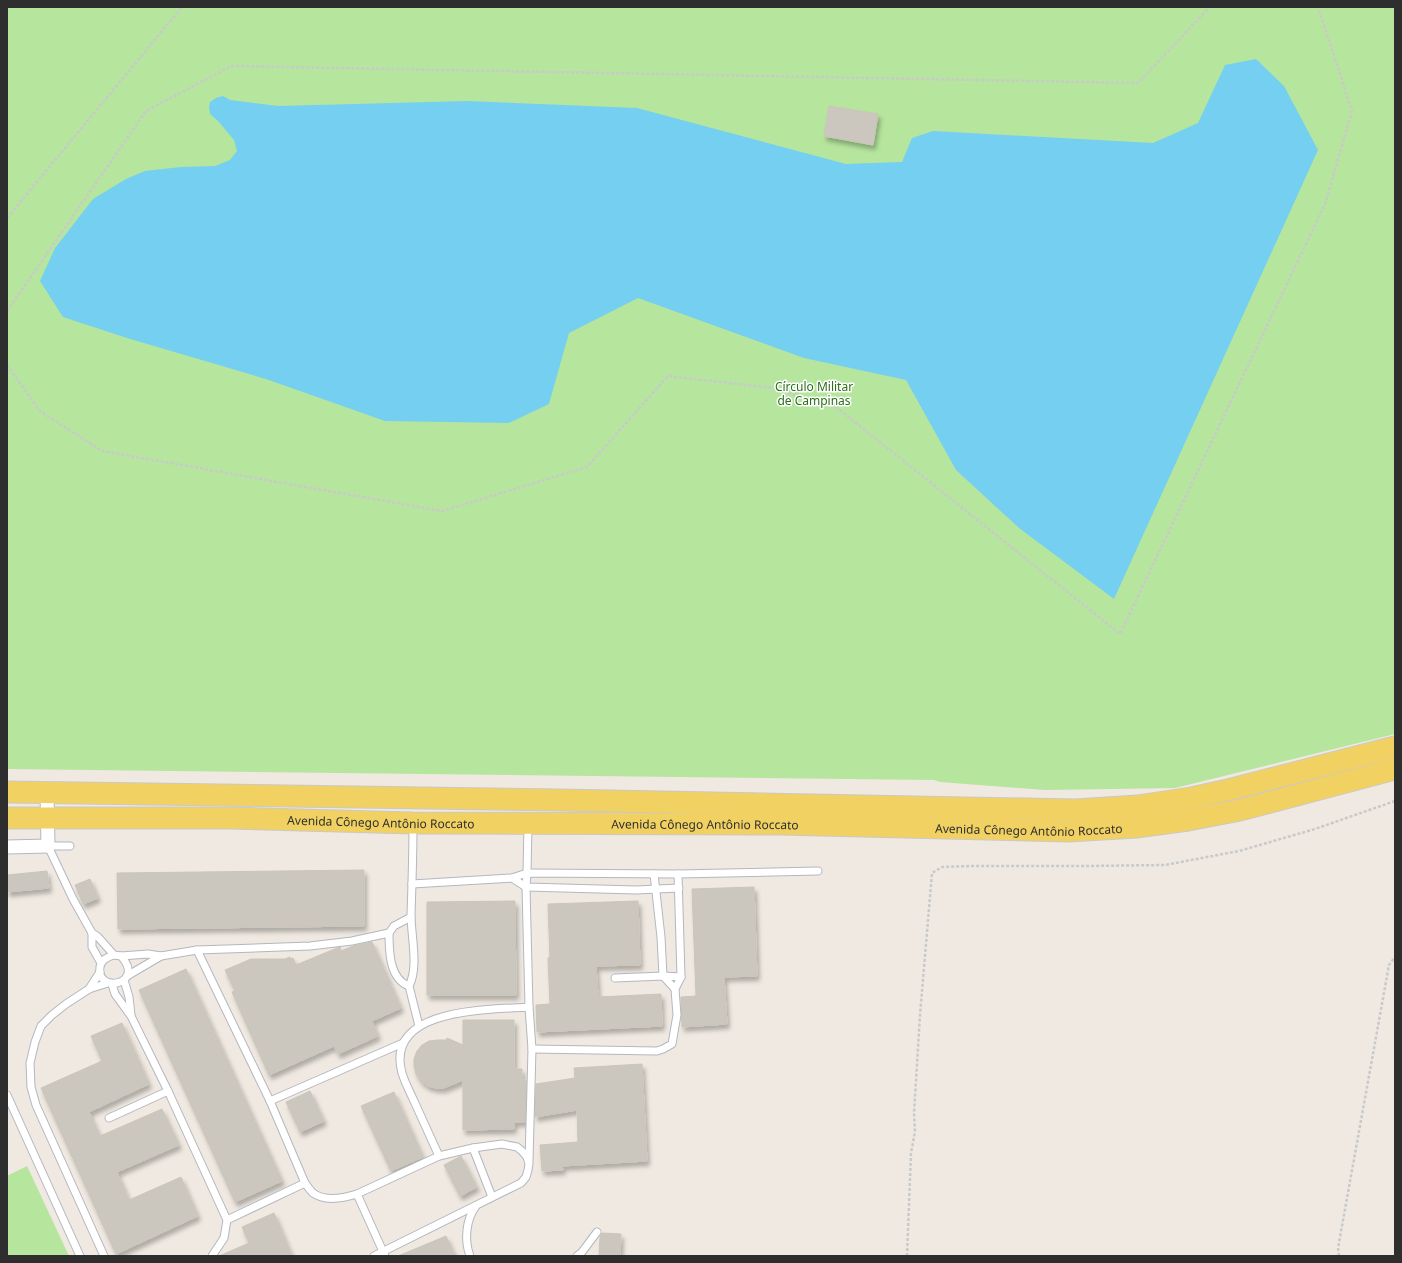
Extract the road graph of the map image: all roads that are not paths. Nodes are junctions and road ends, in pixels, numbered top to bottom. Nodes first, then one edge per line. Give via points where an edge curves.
1 (1395, 747) edge
2 (1395, 768) edge
3 (7, 792) edge
4 (47, 792) junction
5 (47, 817) junction
6 (7, 818) edge
7 (413, 823) junction
8 (528, 824) junction
9 (48, 846) junction
10 (70, 846) dead end
11 (7, 847) edge
12 (818, 871) dead end
13 (527, 873) junction
14 (654, 874) junction
15 (678, 874) junction
16 (512, 878) junction
17 (412, 884) junction
18 (526, 887) junction
19 (679, 888) junction
20 (656, 890) junction
21 (411, 917) junction
22 (389, 932) junction
23 (92, 933) junction
24 (197, 950) junction
25 (114, 955) junction
26 (121, 956) junction
27 (161, 956) junction
28 (101, 963) junction
29 (100, 972) junction
30 (663, 976) junction
31 (681, 977) junction
32 (126, 978) junction
33 (615, 978) dead end
34 (110, 983) junction
35 (409, 986) junction
36 (89, 989) junction
37 (675, 989) junction
38 (529, 1007) junction
39 (131, 1016) junction
40 (419, 1026) junction
41 (403, 1043) junction
42 (532, 1049) junction
43 (168, 1091) junction
44 (7, 1095) edge
45 (270, 1101) junction
46 (109, 1118) dead end
47 (473, 1148) junction
48 (439, 1156) junction
49 (529, 1164) junction
50 (305, 1183) junction
51 (357, 1194) junction
52 (492, 1197) junction
53 (478, 1204) junction
54 (227, 1220) junction
55 (597, 1232) dead end
56 (384, 1254) edge
57 (80, 1256) edge
58 (104, 1256) edge
59 (212, 1256) edge
60 (374, 1256) edge
61 (470, 1256) edge
62 (577, 1256) edge

1 - 4 main road, Avenida Cônego Antônio Roccato via 1191,798 1138,806 1075,810
2 - 8 main road, Avenida Cônego Antônio Roccato via 1240,810 1188,820 1069,831 756,824
3 - 4 main road, Avenida Cônego Antônio Roccato
4 - 5 street
5 - 6 main road, Avenida Cônego Antônio Roccato
5 - 7 main road, Avenida Cônego Antônio Roccato via 231,818
5 - 9 street
7 - 8 main road, Avenida Cônego Antônio Roccato
7 - 17 lane
8 - 13 lane
9 - 10 lane
9 - 11 street
9 - 23 lane
12 - 15 lane
13 - 14 lane
13 - 16 lane
13 - 18 lane
14 - 15 lane
14 - 20 lane
15 - 19 lane
16 - 17 lane
16 - 18 lane
17 - 21 lane
18 - 20 lane
18 - 38 lane
19 - 20 lane
19 - 31 lane
20 - 30 lane
21 - 22 lane via 394,926
21 - 35 lane via 414,970
22 - 24 lane via 352,941 310,946
22 - 35 lane via 394,972 398,980
23 - 25 lane
23 - 28 lane via 92,947
24 - 27 lane
24 - 45 lane
25 - 26 lane
25 - 28 lane
26 - 27 lane
26 - 32 lane via 128,966
27 - 32 lane
28 - 29 lane
29 - 34 lane via 101,977
29 - 36 lane
30 - 31 lane
30 - 33 lane
30 - 37 lane
31 - 37 lane
32 - 34 lane via 121,983
32 - 39 lane
34 - 36 lane
34 - 39 lane via 118,1000
35 - 40 lane
36 - 58 lane via 41,1026 30,1063 31,1087 36,1105
37 - 42 lane via 675,1034 672,1044 663,1049
38 - 40 lane via 458,1013
38 - 42 lane
39 - 43 lane
40 - 41 lane
41 - 45 lane
41 - 48 lane via 400,1054 402,1075
42 - 49 lane
43 - 46 lane
43 - 54 lane
44 - 57 lane
45 - 50 lane
47 - 48 lane
47 - 49 lane via 510,1145 522,1151
47 - 52 lane
48 - 51 lane
49 - 52 lane via 526,1177 521,1183
50 - 51 lane via 314,1194 326,1198 343,1199
50 - 54 lane
51 - 56 lane
52 - 53 lane
53 - 56 lane
53 - 61 lane via 471,1212 468,1227
54 - 59 lane via 224,1238
55 - 62 lane
56 - 60 lane

